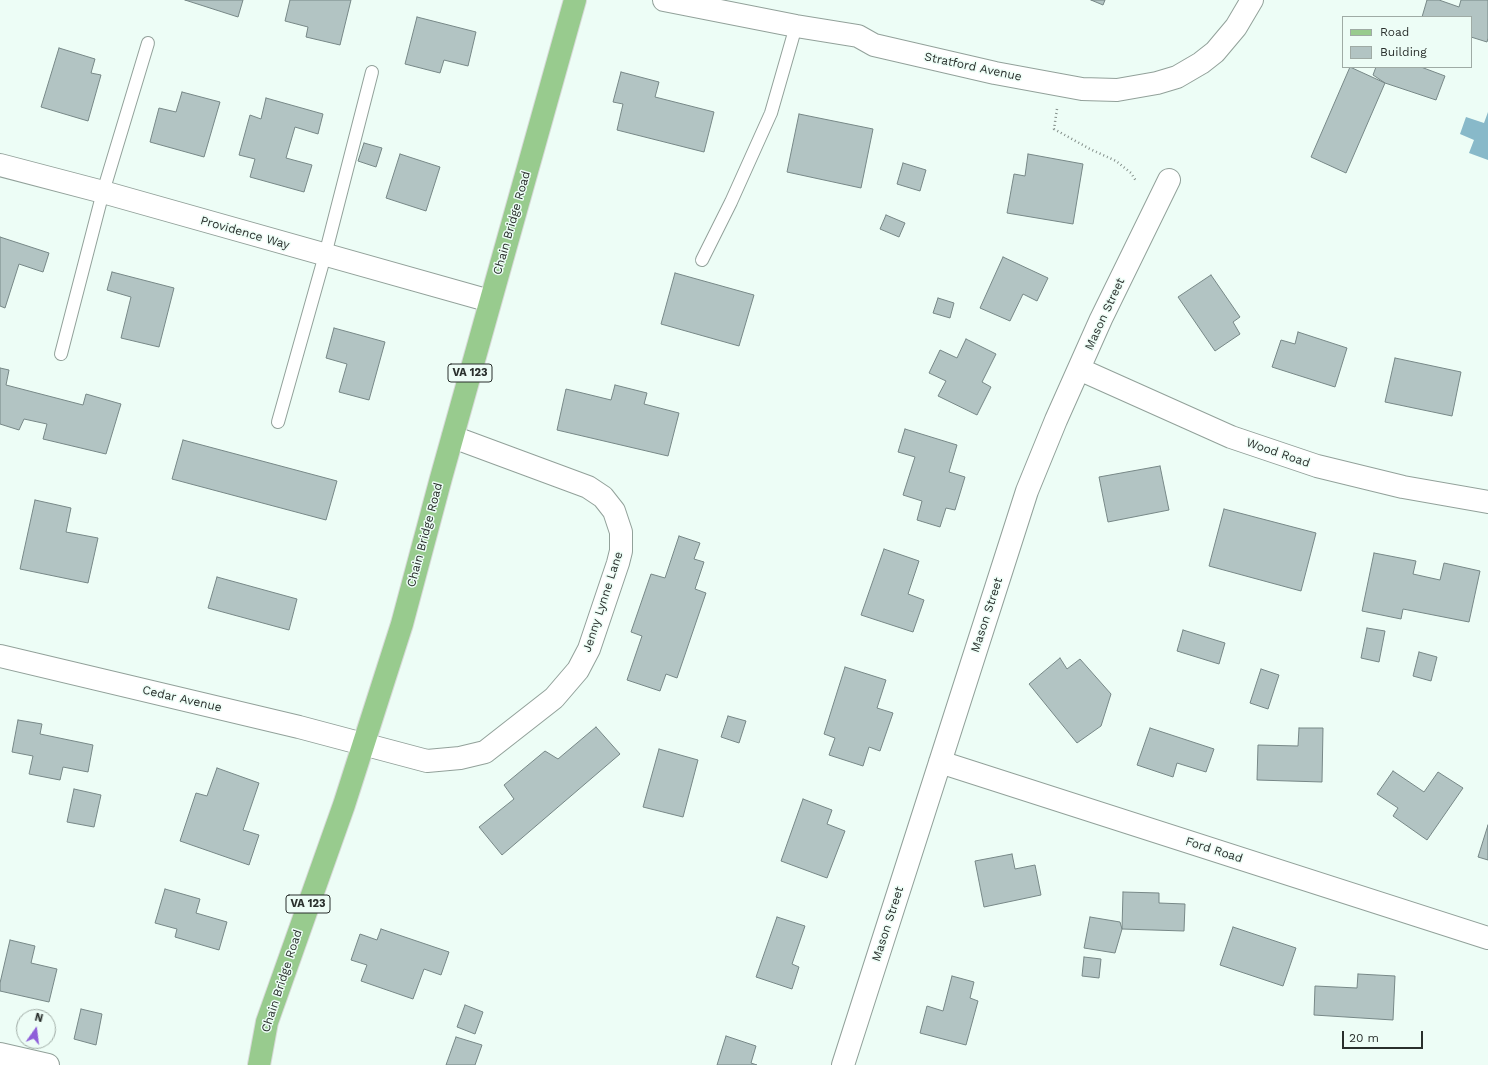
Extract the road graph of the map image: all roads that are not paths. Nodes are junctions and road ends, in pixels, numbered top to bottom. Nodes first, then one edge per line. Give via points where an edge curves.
1 (575, 0) edge
2 (664, 0) edge
3 (1252, 0) edge
4 (796, 26) junction
5 (148, 43) dead end
6 (372, 72) dead end
7 (0, 165) edge
8 (1169, 180) dead end
9 (103, 192) junction
10 (325, 255) junction
11 (702, 260) dead end
12 (490, 301) junction
13 (61, 354) dead end
14 (1079, 369) junction
15 (278, 422) dead end
16 (452, 437) junction
17 (1488, 502) edge
18 (0, 656) edge
19 (363, 744) junction
20 (940, 762) junction
21 (1488, 938) edge
22 (0, 1054) edge
23 (48, 1065) edge
24 (259, 1065) edge
25 (843, 1065) edge

1 - 12 main road, Chain Bridge Road / VA 123
2 - 4 street, Stratford Avenue
3 - 4 street, Stratford Avenue via 1236,27 1202,63 1177,77 1117,90 1082,89 995,73 874,45 858,36
4 - 11 lane via 771,114
5 - 9 lane
6 - 10 lane
7 - 9 street, Providence Way
8 - 14 street, Mason Street
9 - 10 street, Providence Way
9 - 13 lane
10 - 12 street, Providence Way
10 - 15 lane
12 - 16 main road, Chain Bridge Road / VA 123
14 - 17 street, Wood Road via 1231,437 1317,466 1403,487
14 - 20 street, Mason Street via 1027,491
16 - 19 main road, Chain Bridge Road / VA 123 via 402,624
16 - 19 street, Jenny Lynne Lane via 588,487 603,498 614,512 621,532 618,563 589,650 578,670 554,698 485,752 460,758 427,761
18 - 19 street, Cedar Avenue
19 - 24 main road, Chain Bridge Road / VA 123 via 267,1022
20 - 21 street, Ford Road
20 - 25 street, Mason Street
22 - 23 street

